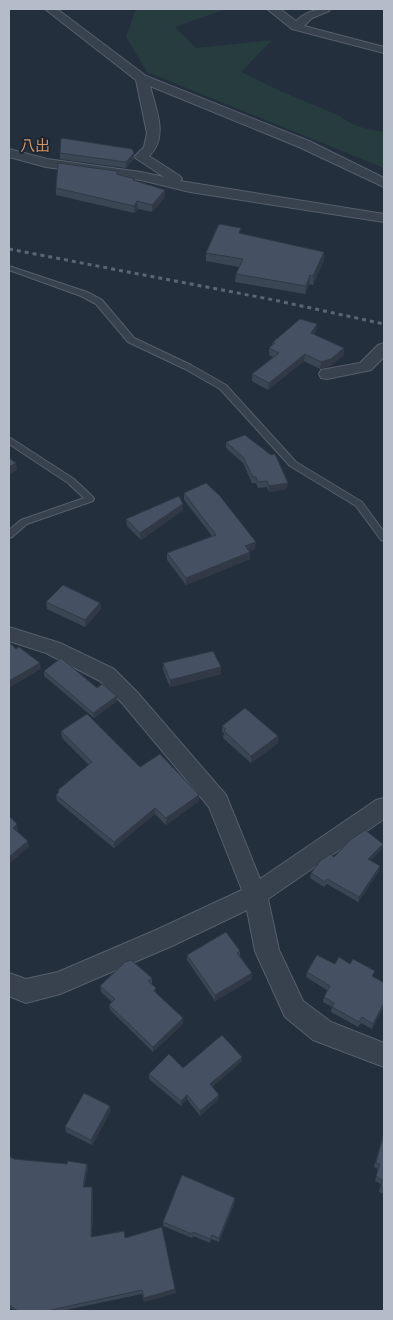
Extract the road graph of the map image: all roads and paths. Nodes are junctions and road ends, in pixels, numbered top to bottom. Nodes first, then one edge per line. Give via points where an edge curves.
1 (50, 9) edge
2 (325, 9) edge
3 (273, 10) edge
4 (296, 26) junction
5 (384, 50) edge
6 (142, 79) junction
7 (9, 153) edge
8 (384, 184) edge
9 (190, 188) junction
10 (384, 218) edge
11 (9, 268) edge
12 (384, 348) edge
13 (327, 374) dead end
14 (9, 440) edge
15 (9, 535) edge
16 (384, 538) edge
17 (9, 634) edge
18 (384, 807) edge
19 (255, 895) junction
20 (9, 984) edge
21 (384, 1055) edge

1 - 6 street
2 - 4 street via 308,16
3 - 4 street
4 - 5 street
6 - 8 street via 304,144
6 - 9 street via 153,138 150,148 141,157
7 - 9 street via 46,163 142,176
9 - 10 street
11 - 16 lane via 92,298 131,340 222,387 293,464 359,504
12 - 13 street via 365,367
14 - 15 lane via 71,481 90,499 24,522
17 - 19 street via 53,648 107,676 130,698 218,802
18 - 19 street
19 - 20 street via 60,983 26,991
19 - 21 street via 267,952 294,1009 322,1030

